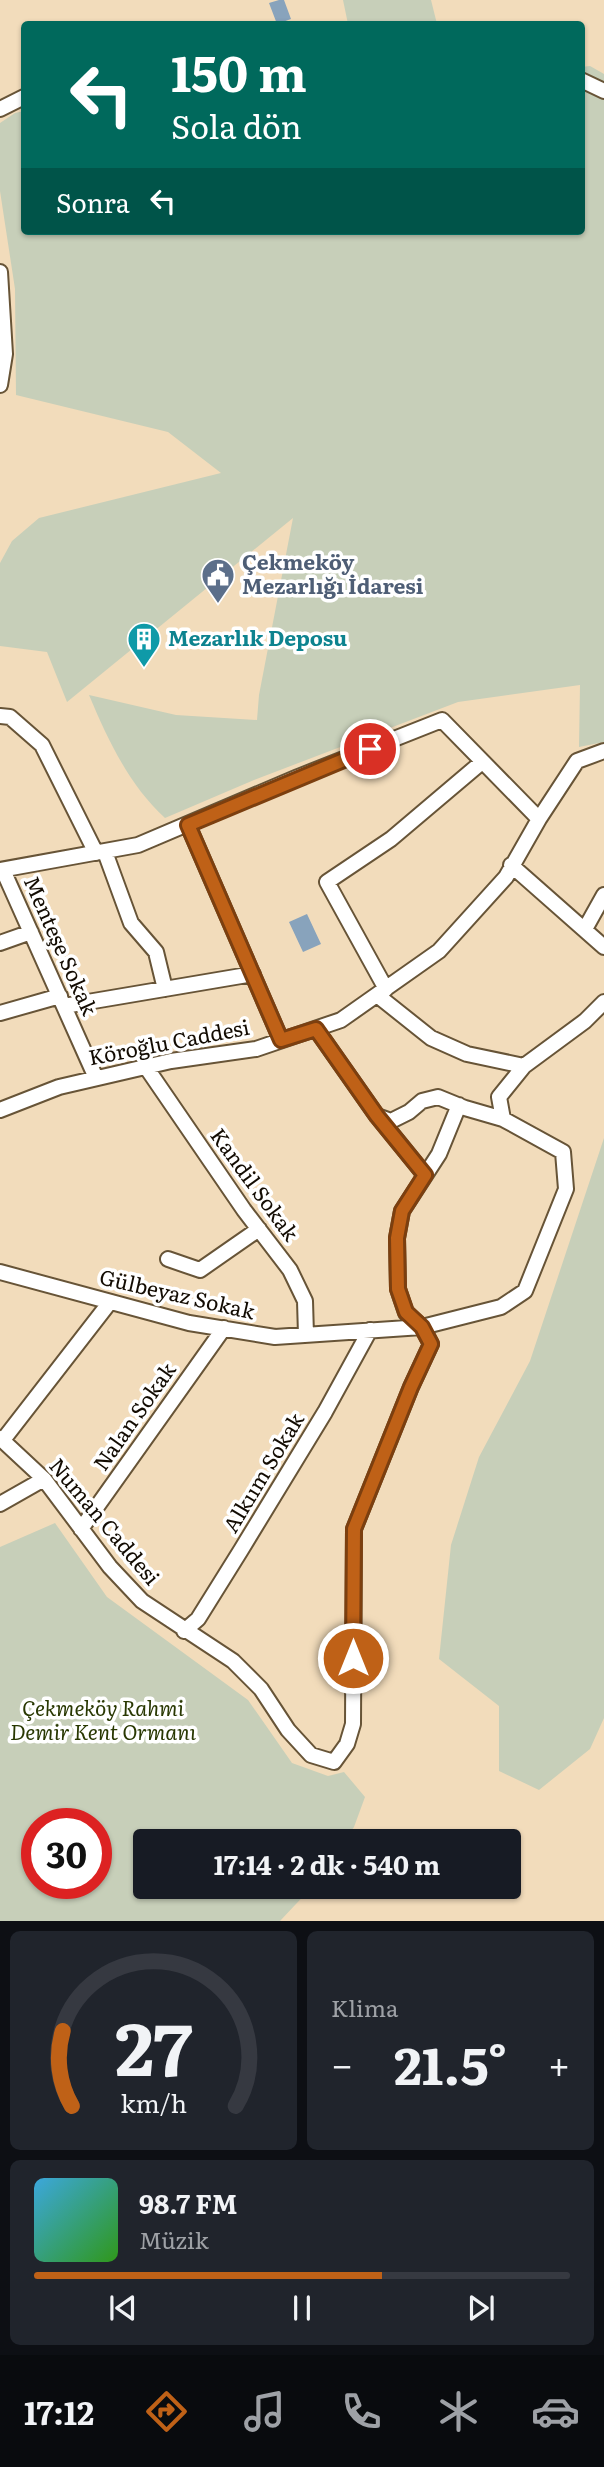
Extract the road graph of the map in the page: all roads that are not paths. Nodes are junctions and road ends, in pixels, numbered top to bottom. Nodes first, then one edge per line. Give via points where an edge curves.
1 (585, 81) edge
2 (604, 90) edge
3 (21, 98) edge
4 (0, 109) edge
5 (0, 272) edge
6 (0, 385) edge
7 (0, 716) edge
8 (604, 751) edge
9 (482, 762) junction
10 (539, 820) junction
11 (188, 825) junction
12 (100, 852) junction
13 (511, 865) junction
14 (1, 870) edge
15 (604, 895) edge
16 (585, 929) junction
17 (31, 932) junction
18 (0, 943) edge
19 (604, 947) edge
20 (253, 974) junction
21 (165, 989) junction
22 (381, 992) junction
23 (62, 1001) junction
24 (604, 1002) edge
25 (0, 1013) edge
26 (316, 1029) junction
27 (281, 1040) junction
28 (524, 1066) junction
29 (146, 1067) junction
30 (96, 1078) junction
31 (459, 1105) junction
32 (0, 1110) edge
33 (377, 1116) junction
34 (503, 1119) junction
35 (425, 1175) junction
36 (259, 1229) junction
37 (168, 1259) dead end
38 (2, 1276) edge
39 (110, 1302) junction
40 (422, 1327) junction
41 (224, 1328) junction
42 (370, 1330) junction
43 (306, 1335) junction
44 (1, 1439) edge
45 (44, 1479) junction
46 (0, 1504) edge
47 (81, 1529) junction
48 (184, 1631) junction

1 - 2 street
3 - 4 street
5 - 6 street via 5,354
7 - 12 street via 10,717 42,745
8 - 10 street, Köroğlu Caddesi via 577,761
9 - 10 street
9 - 11 street via 442,720
9 - 22 street via 391,839 327,882
10 - 13 street, Köroğlu Caddesi
11 - 12 street via 138,845
11 - 20 street
12 - 14 street
12 - 21 street via 131,923 156,952
13 - 16 street
13 - 22 street, Köroğlu Caddesi via 506,877 439,951
14 - 17 street, Menteşe Sokak
15 - 16 street
16 - 19 street
17 - 18 street
17 - 23 street, Menteşe Sokak
20 - 21 street
20 - 27 street
21 - 23 street
22 - 26 street, Köroğlu Caddesi via 341,1020
22 - 28 street via 431,1038 467,1055
23 - 25 street
23 - 30 street, Menteşe Sokak
24 - 28 street
26 - 27 street, Köroğlu Caddesi
26 - 33 street
27 - 29 street, Köroğlu Caddesi via 256,1049
28 - 34 street via 499,1097
29 - 30 street, Köroğlu Caddesi
29 - 36 street, Kandil Sokak
30 - 32 street, Köroğlu Caddesi
31 - 33 street via 438,1097 422,1101 391,1121
31 - 34 street
31 - 35 street
33 - 35 street
34 - 40 street, Gülbeyaz Sokak via 563,1152 566,1189 525,1291 501,1307
35 - 40 street via 402,1211 397,1238 398,1289 406,1312
36 - 37 street via 200,1270
36 - 43 street, Kandil Sokak via 290,1270 305,1301
38 - 39 street, Gülbeyaz Sokak
39 - 41 street, Gülbeyaz Sokak
39 - 44 street
40 - 42 street, Gülbeyaz Sokak
40 - 48 street, Numan Caddesi via 431,1344 354,1529 353,1724 347,1744 334,1762 311,1755 261,1689 233,1661
41 - 43 street, Gülbeyaz Sokak via 275,1337
41 - 47 street, Nalan Sokak
42 - 43 street, Gülbeyaz Sokak
42 - 48 street, Alkıım Sokak via 241,1550 198,1619
44 - 45 street, Numan Caddesi
45 - 46 street
45 - 47 street, Numan Caddesi
47 - 48 street, Numan Caddesi via 142,1601

